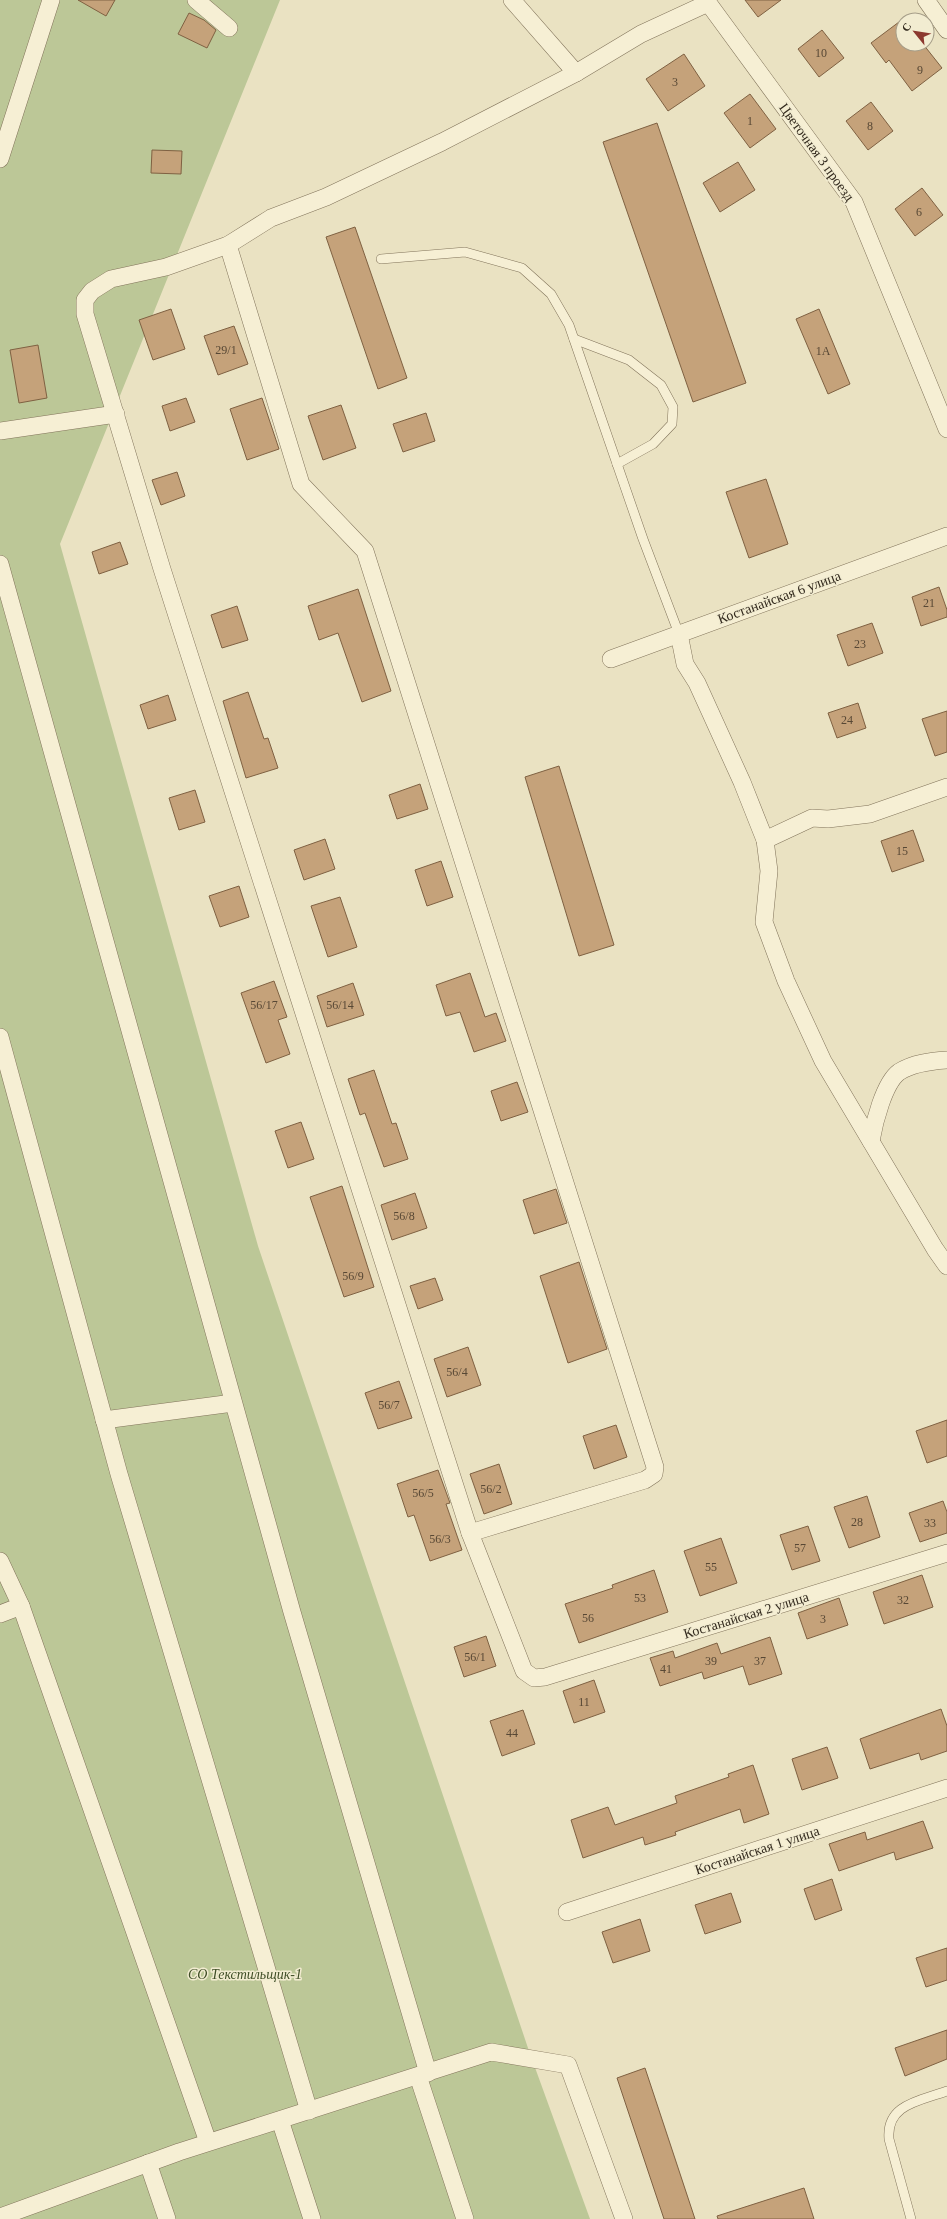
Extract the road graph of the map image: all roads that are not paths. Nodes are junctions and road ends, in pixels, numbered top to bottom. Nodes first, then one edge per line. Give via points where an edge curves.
1 (50, 0) edge
2 (196, 0) edge
3 (512, 0) edge
4 (926, 0) edge
5 (707, 2) edge
6 (229, 28) dead end
7 (947, 30) edge
8 (576, 73) junction
9 (0, 159) edge
10 (228, 245) junction
11 (381, 259) dead end
12 (574, 339) junction
13 (116, 414) junction
14 (947, 429) edge
15 (0, 431) edge
16 (617, 464) junction
17 (947, 536) edge
18 (0, 564) edge
19 (679, 634) junction
20 (611, 658) dead end
21 (947, 787) edge
22 (765, 840) junction
23 (0, 1038) edge
24 (947, 1060) edge
25 (871, 1141) junction
26 (947, 1266) edge
27 (234, 1403) junction
28 (104, 1420) junction
29 (470, 1533) junction
30 (947, 1553) edge
31 (0, 1561) edge
32 (21, 1606) junction
33 (0, 1614) edge
34 (947, 1788) edge
35 (567, 1912) dead end
36 (423, 2074) junction
37 (947, 2090) edge
38 (309, 2111) junction
39 (280, 2120) junction
40 (208, 2142) junction
41 (148, 2163) junction
42 (21, 2214) edge
43 (0, 2217) edge
44 (167, 2219) edge
45 (312, 2219) edge
46 (465, 2219) edge
47 (624, 2219) edge
48 (911, 2219) edge

1 - 9 street
2 - 6 street
3 - 8 street
4 - 7 street
5 - 8 street via 642,34
5 - 14 street, Цветочная 3 проезд via 854,202
8 - 10 street via 436,145 326,197 271,218
10 - 13 street via 166,267 111,279 92,291 85,300 90,336
10 - 29 street via 301,484 365,551 655,1467 654,1474 646,1480
11 - 12 lane via 465,252 522,268 551,294
12 - 16 lane
12 - 16 lane via 629,360 661,385 673,407 672,424 653,444
13 - 15 street
13 - 29 street via 169,592
16 - 19 lane
17 - 19 street, Костанайская 6 улица
18 - 27 street
19 - 20 street, Костанайская 6 улица
19 - 22 street via 685,664 697,683 742,782
21 - 22 street via 870,814 828,819 812,818
22 - 25 street via 769,871 764,922 786,981 823,1061
23 - 28 street
24 - 25 street via 926,1062 898,1073 884,1094 875,1118
25 - 26 street
27 - 28 street
27 - 36 street
28 - 38 street
29 - 30 street, Костанайская 2 улица via 524,1671 534,1678
31 - 32 street
32 - 33 street
32 - 40 street
34 - 35 street, Костанайская 1 улица
36 - 38 street
36 - 46 street
36 - 47 street via 491,2052 568,2065
37 - 48 lane via 901,2108 892,2116 888,2127
38 - 39 street
39 - 40 street
39 - 45 street
40 - 41 street
41 - 42 street
41 - 44 street
42 - 43 street

